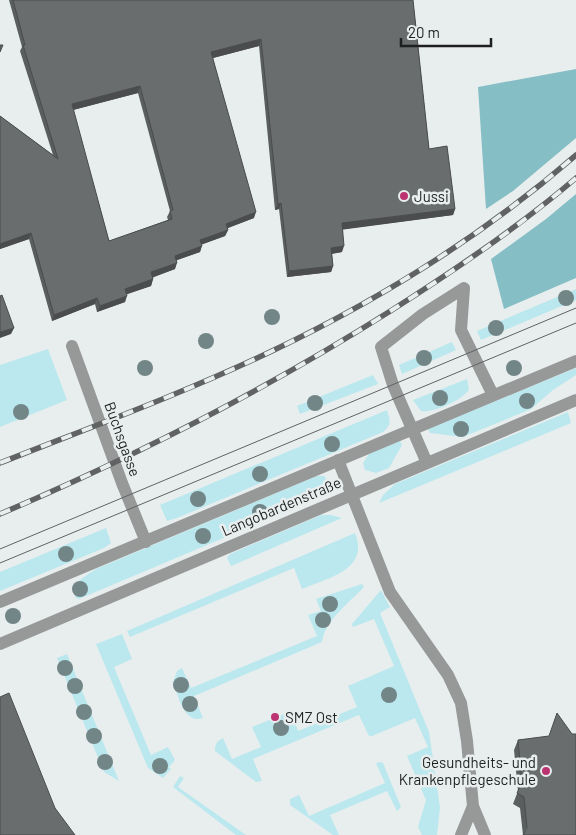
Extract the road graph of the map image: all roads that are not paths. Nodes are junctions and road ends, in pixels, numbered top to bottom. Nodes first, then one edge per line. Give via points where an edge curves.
1 (72, 346) dead end
2 (576, 361) edge
3 (493, 395) junction
4 (576, 400) edge
5 (412, 429) junction
6 (338, 460) junction
7 (427, 463) junction
8 (351, 494) junction
9 (146, 542) junction
10 (0, 602) edge
11 (0, 644) edge
12 (473, 806) junction
13 (461, 835) edge
14 (485, 835) edge

1 - 9 street, Buchsgasse
2 - 3 street, Langobardenstraße
3 - 5 street, Langobardenstraße
3 - 5 street via 462,330 464,288 381,347
4 - 7 street, Langobardenstraße
5 - 6 street, Langobardenstraße
5 - 7 street
6 - 8 street
6 - 9 street, Langobardenstraße
7 - 8 street, Langobardenstraße
8 - 11 street, Langobardenstraße
8 - 12 street via 390,592 448,675 461,703
9 - 10 street, Langobardenstraße
12 - 13 street
12 - 14 street

